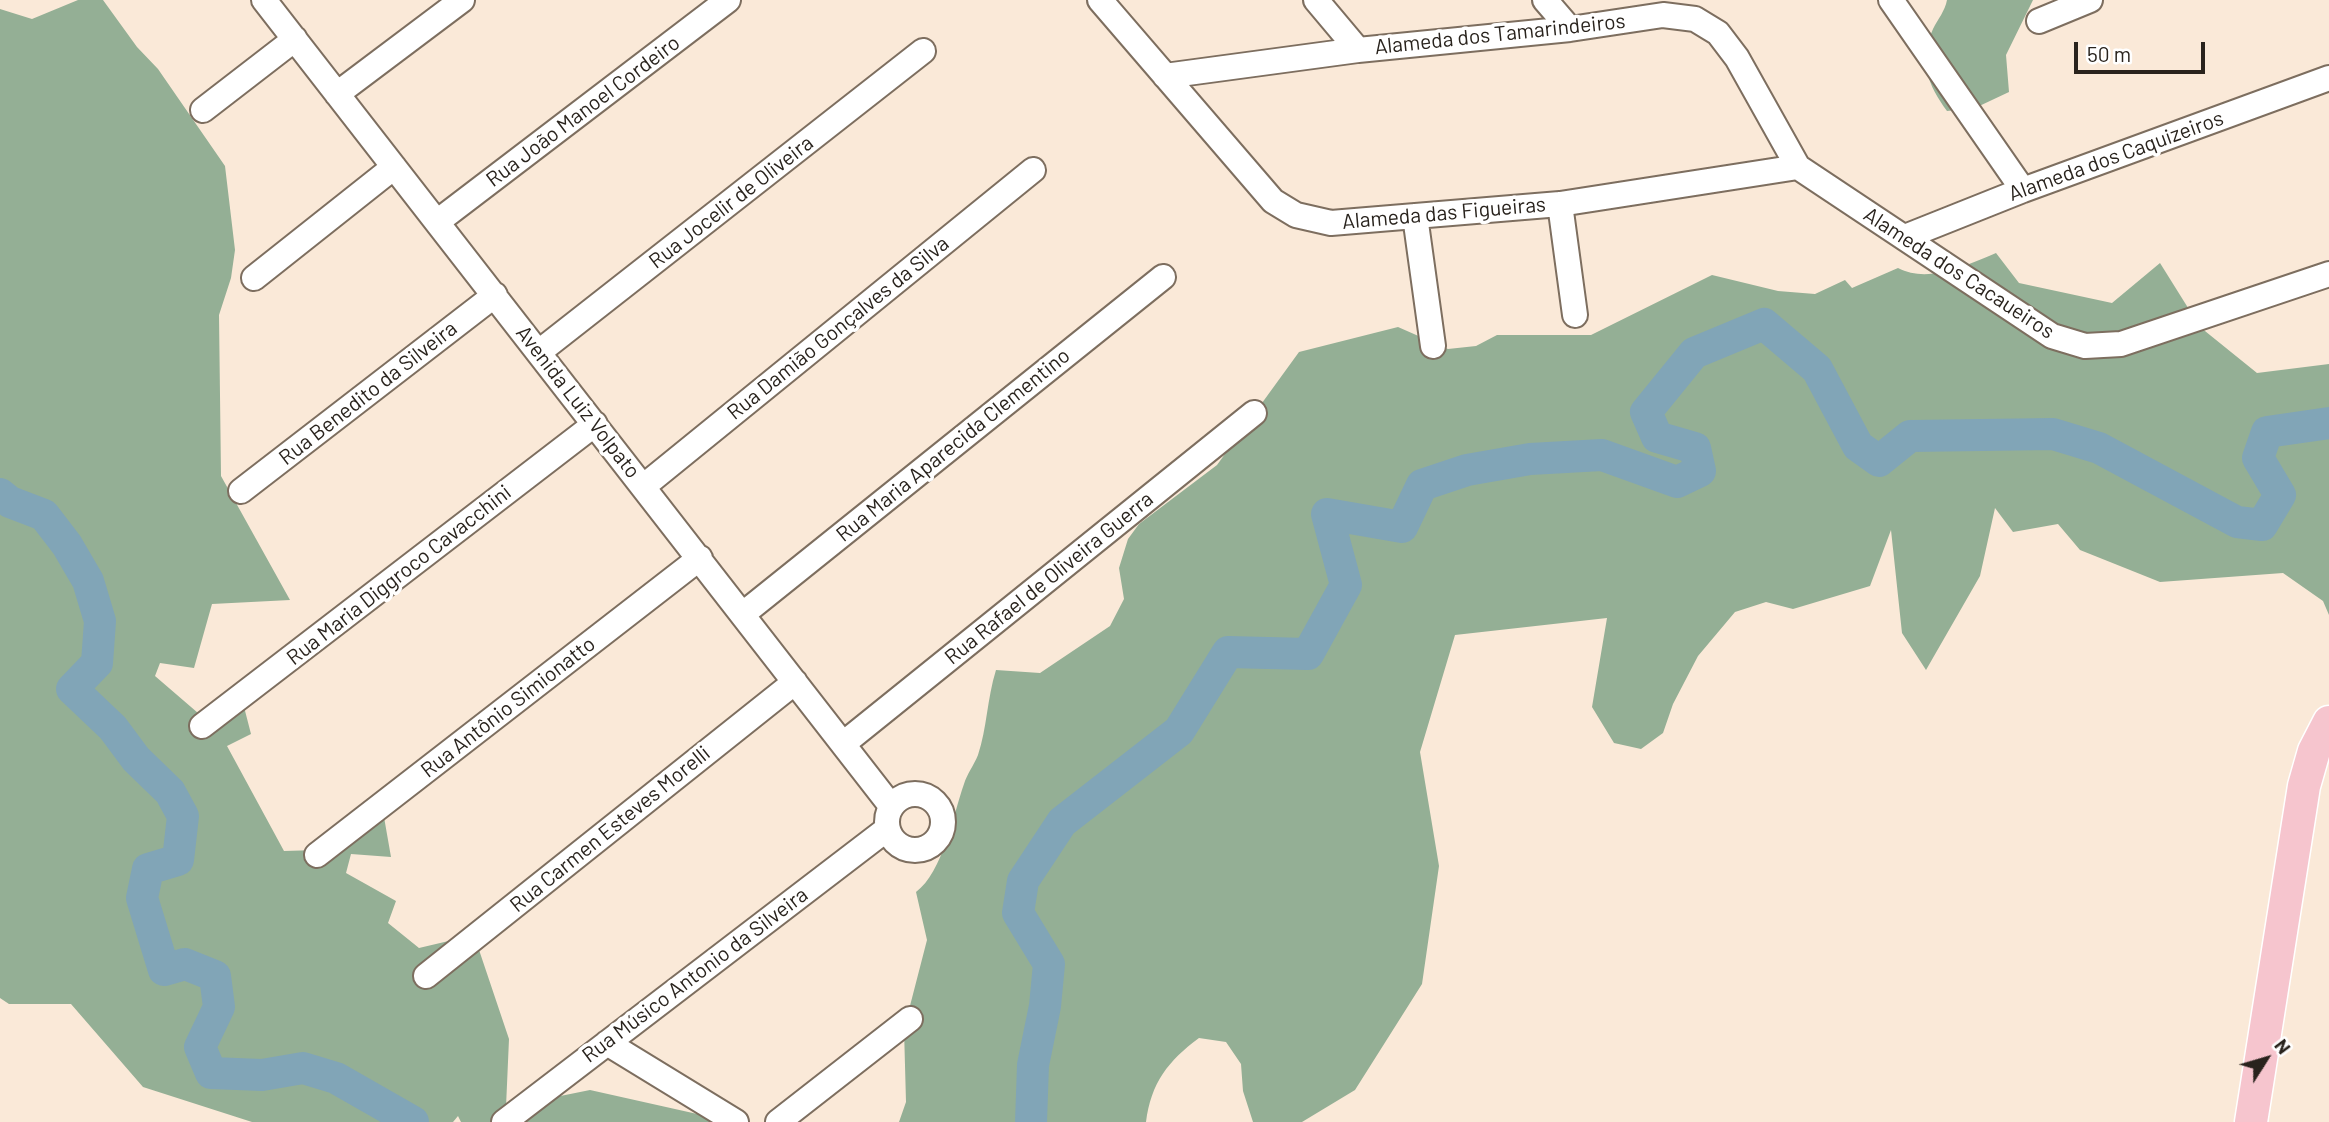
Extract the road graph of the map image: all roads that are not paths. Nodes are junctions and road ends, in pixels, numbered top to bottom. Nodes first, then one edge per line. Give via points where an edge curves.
1 (264, 0) edge
2 (462, 0) edge
3 (728, 0) edge
4 (1100, 0) edge
5 (1316, 0) edge
6 (1545, 0) edge
7 (1891, 0) edge
8 (2090, 0) edge
9 (2039, 21) dead end
10 (1570, 29) junction
11 (295, 39) junction
12 (1358, 50) junction
13 (923, 51) dead end
14 (1166, 76) junction
15 (2329, 78) edge
16 (337, 94) junction
17 (202, 110) dead end
18 (394, 167) junction
19 (1798, 167) junction
20 (1032, 170) dead end
21 (2022, 190) junction
22 (1560, 204) junction
23 (1415, 216) junction
24 (437, 222) junction
25 (1905, 237) junction
26 (2329, 274) edge
27 (1163, 277) dead end
28 (254, 278) dead end
29 (495, 295) junction
30 (1575, 315) dead end
31 (1433, 346) dead end
32 (539, 352) junction
33 (1254, 413) dead end
34 (595, 424) junction
35 (643, 486) junction
36 (241, 491) dead end
37 (700, 558) junction
38 (743, 614) junction
39 (795, 682) junction
40 (2329, 723) edge
41 (202, 726) dead end
42 (843, 744) junction
43 (889, 817) joint
44 (317, 855) dead end
45 (426, 976) dead end
46 (910, 1019) dead end
47 (607, 1043) junction
48 (504, 1122) edge
49 (736, 1122) edge
50 (778, 1122) edge
51 (2251, 1122) edge

1 - 11 street, Avenida Luiz Volpato
2 - 16 street
3 - 24 street, Rua João Manoel Cordeiro
4 - 14 street, Alameda das Figueiras
5 - 12 street
6 - 10 street
7 - 21 street
8 - 9 street
10 - 12 street, Alameda dos Tamarindeiros
10 - 19 street, Alameda dos Tamarindeiros via 1663,16 1695,19 1717,33 1737,58
11 - 16 street, Avenida Luiz Volpato
11 - 17 street
12 - 14 street, Alameda dos Tamarindeiros
13 - 32 street, Rua Jocelir de Oliveira
14 - 23 street, Alameda das Figueiras via 1273,201 1296,215 1331,223
15 - 21 street, Alameda dos Caquizeiros
16 - 18 street, Avenida Luiz Volpato
18 - 24 street, Avenida Luiz Volpato
18 - 28 street
19 - 22 street, Alameda das Figueiras
19 - 25 street, Alameda dos Cacaueiros
20 - 35 street, Rua Damião Gonçalves da Silva
21 - 25 street, Alameda dos Caquizeiros
22 - 23 street, Alameda das Figueiras
22 - 30 street
23 - 31 street
24 - 29 street, Avenida Luiz Volpato
25 - 26 street, Alameda dos Cacaueiros via 2052,336 2085,346 2121,344
27 - 38 street, Rua Maria Aparecida Clementino
29 - 32 street, Avenida Luiz Volpato
29 - 36 street, Rua Benedito da Silveira
32 - 34 street, Avenida Luiz Volpato
33 - 42 street, Rua Rafael de Oliveira Guerra
34 - 35 street, Avenida Luiz Volpato
34 - 41 street, Rua Maria Diggroco Cavacchini
35 - 37 street, Avenida Luiz Volpato
37 - 38 street, Avenida Luiz Volpato
37 - 44 street, Rua Antônio Simionatto
38 - 39 street, Avenida Luiz Volpato
39 - 42 street, Avenida Luiz Volpato
39 - 45 street, Rua Carmen Esteves Morelli
40 - 51 main road via 2314,751 2304,786
42 - 43 street, Avenida Luiz Volpato
43 - 47 street, Rua Músico Antonio da Silveira
46 - 50 street
47 - 48 street, Rua Músico Antonio da Silveira
47 - 49 street

